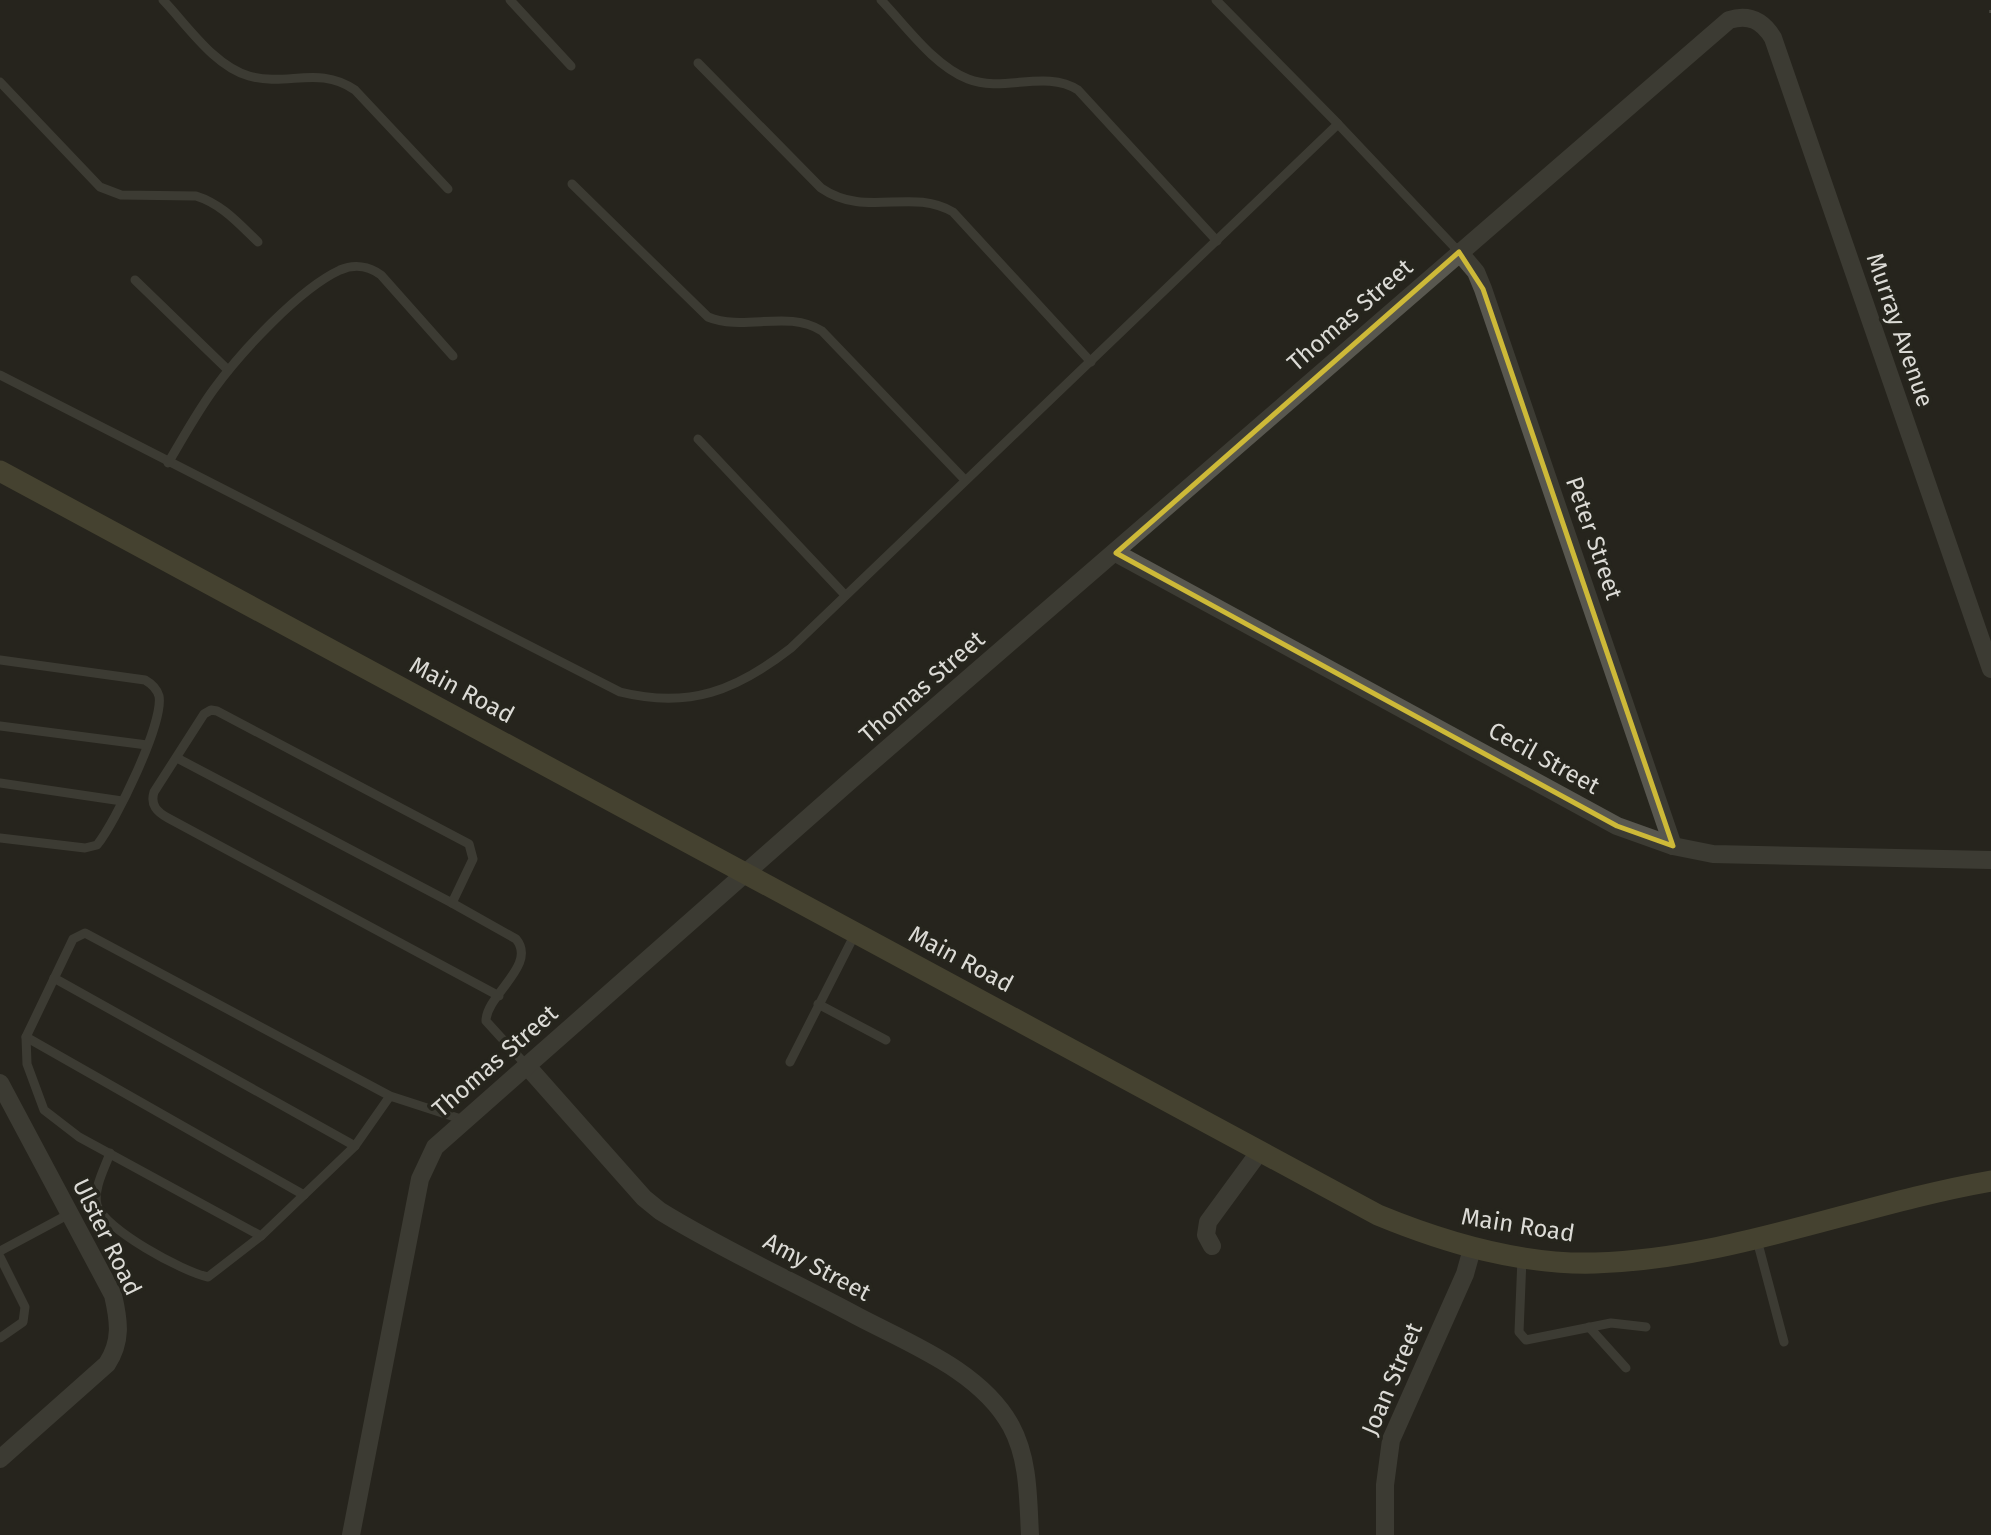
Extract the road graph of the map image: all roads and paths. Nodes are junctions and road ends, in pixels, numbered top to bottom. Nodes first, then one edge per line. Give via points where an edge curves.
1 (163, 0) edge
2 (510, 0) edge
3 (881, 0) edge
4 (1216, 0) edge
5 (1749, 18) joint
6 (698, 63) dead end
7 (571, 66) dead end
8 (0, 82) edge
9 (1338, 124) junction
10 (572, 184) dead end
11 (448, 189) dead end
12 (1217, 241) junction
13 (258, 242) dead end
14 (1459, 252) junction
15 (135, 280) dead end
16 (453, 356) dead end
17 (1091, 362) junction
18 (228, 370) junction
19 (0, 375) edge
20 (698, 439) dead end
21 (168, 463) junction
22 (0, 471) edge
23 (964, 479) junction
24 (1116, 553) junction
25 (845, 595) junction
26 (0, 660) edge
27 (1991, 669) edge
28 (0, 726) edge
29 (147, 745) junction
30 (177, 758) junction
31 (0, 783) edge
32 (122, 802) junction
33 (0, 838) edge
34 (1673, 846) junction
35 (1991, 860) edge
36 (746, 873) junction
37 (452, 903) junction
38 (856, 932) junction
39 (54, 978) junction
40 (499, 996) junction
41 (818, 1004) junction
42 (26, 1037) junction
43 (886, 1040) dead end
44 (790, 1062) dead end
45 (527, 1066) junction
46 (1, 1085) edge
47 (390, 1096) junction
48 (464, 1120) junction
49 (355, 1146) junction
50 (1260, 1151) junction
51 (110, 1153) junction
52 (1991, 1175) edge
53 (1991, 1181) edge
54 (1952, 1188) junction
55 (304, 1195) junction
56 (71, 1213) junction
57 (261, 1236) junction
58 (1756, 1238) junction
59 (1212, 1246) dead end
60 (1472, 1249) junction
61 (0, 1251) edge
62 (1522, 1257) junction
63 (0, 1258) edge
64 (1589, 1327) junction
65 (1646, 1327) dead end
66 (0, 1338) edge
67 (1784, 1342) dead end
68 (1626, 1368) dead end
69 (0, 1459) edge
70 (351, 1535) edge
71 (1030, 1535) edge
72 (1385, 1535) edge

1 - 11 lane via 219,59 240,73 270,78 324,76 343,82
2 - 7 lane
3 - 12 lane via 938,59 970,80 1058,81 1078,90
4 - 9 lane
5 - 14 street, Thomas Street via 1720,25
5 - 27 street, Murray Avenue via 1763,24 1773,38
6 - 17 lane via 835,198 853,203 929,202 953,212
8 - 13 lane via 100,187 121,195 208,200
9 - 12 lane
9 - 14 lane
10 - 23 lane via 708,317 726,322 794,321 822,331
12 - 17 lane
14 - 24 street, Thomas Street
14 - 34 street, Peter Street via 1483,289
15 - 18 lane
16 - 18 lane via 381,275 353,267 319,284
17 - 23 lane
18 - 21 lane
19 - 21 lane
20 - 25 lane
21 - 25 lane via 620,692 647,698 703,696 761,671
22 - 36 main road, Main Road
23 - 25 lane
24 - 34 street, Cecil Street via 1617,826
24 - 36 street, Thomas Street
26 - 29 lane via 150,682 158,693 159,708
28 - 29 lane
29 - 32 lane
30 - 37 lane
30 - 37 lane via 198,720 213,709 454,835 469,844 474,856
30 - 40 lane via 152,798 162,815
31 - 32 lane
32 - 33 lane via 94,846
34 - 35 street, Cecil Street via 1713,854
36 - 38 main road, Main Road
36 - 45 street, Thomas Street
37 - 40 lane via 516,939 522,948
38 - 41 lane
38 - 50 main road, Main Road
39 - 42 lane
39 - 47 lane via 73,940 85,933 92,935
39 - 49 lane
40 - 45 lane via 486,1021
41 - 43 lane
41 - 44 lane
42 - 51 lane via 27,1064 44,1110
42 - 55 lane
45 - 48 street, Thomas Street
45 - 71 street, Amy Street via 660,1211 937,1358 983,1391 1000,1409 1020,1447
46 - 56 street, Ulster Road
47 - 48 lane
47 - 49 lane
48 - 70 street, Thomas Street via 429,1154 420,1179
49 - 55 lane
50 - 59 street via 1208,1222 1206,1235
50 - 60 main road, Main Road via 1378,1215
51 - 57 lane
51 - 57 lane via 96,1190 98,1207 107,1222 126,1237 208,1277
52 - 54 main road, Main Road
53 - 54 main road, Main Road
54 - 58 main road, Main Road
55 - 57 lane
56 - 61 lane
56 - 69 street, Ulster Road via 113,1295 119,1325 117,1346 97,1375
58 - 62 main road, Main Road via 1593,1263
58 - 67 lane
60 - 62 main road, Main Road
60 - 72 street, Joan Street via 1391,1440 1385,1475
62 - 64 lane via 1521,1337 1526,1340
63 - 66 lane via 25,1307 23,1322
64 - 65 lane via 1611,1323
64 - 68 lane

